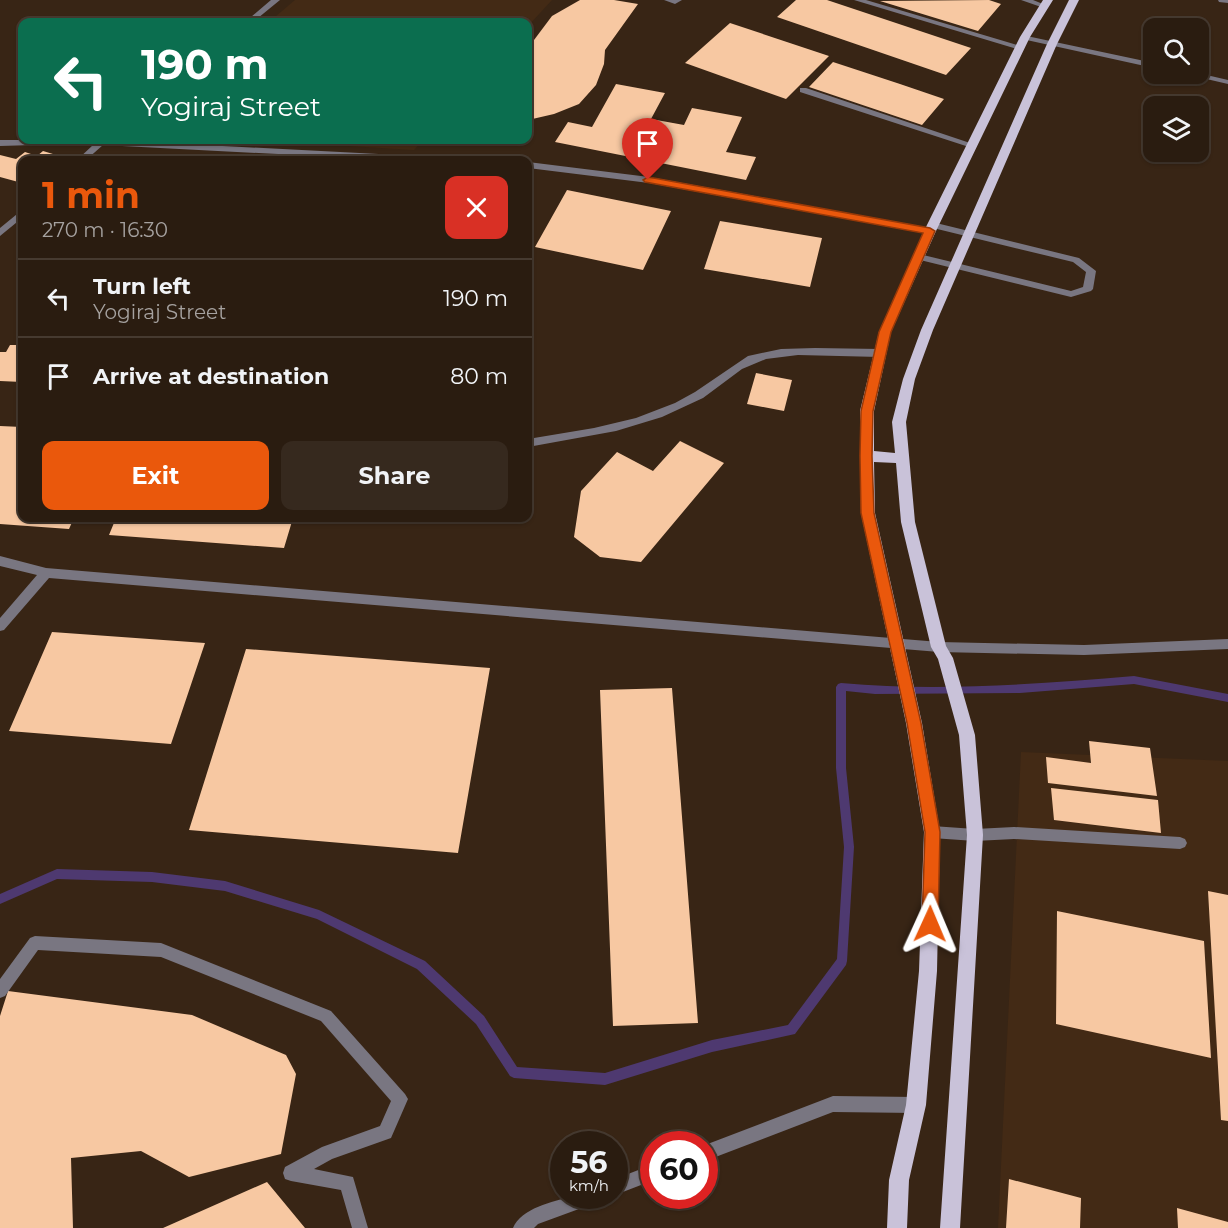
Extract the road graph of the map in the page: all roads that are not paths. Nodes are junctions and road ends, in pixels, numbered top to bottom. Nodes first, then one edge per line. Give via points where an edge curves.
1 (276, 0) edge
2 (668, 0) edge
3 (678, 0) edge
4 (858, 0) edge
5 (1025, 0) edge
6 (1074, 0) edge
7 (1222, 0) edge
8 (1228, 1) edge
9 (1046, 3) edge
10 (254, 18) edge
11 (1022, 42) junction
12 (1052, 44) junction
13 (1143, 64) edge
14 (1209, 78) edge
15 (1228, 82) edge
16 (803, 90) dead end
17 (18, 142) edge
18 (0, 143) edge
19 (100, 144) edge
20 (156, 144) edge
21 (972, 146) junction
22 (86, 156) edge
23 (366, 156) edge
24 (532, 166) edge
25 (18, 217) edge
26 (931, 228) junction
27 (0, 233) edge
28 (969, 234) junction
29 (918, 257) junction
30 (955, 266) junction
31 (880, 353) junction
32 (532, 442) edge
33 (866, 456) junction
34 (901, 458) junction
35 (0, 561) edge
36 (46, 573) junction
37 (0, 626) edge
38 (896, 643) junction
39 (1228, 644) edge
40 (942, 652) junction
41 (932, 832) junction
42 (975, 835) junction
43 (1180, 843) dead end
44 (0, 992) edge
45 (916, 1106) junction
46 (718, 1148) edge
47 (557, 1209) edge
48 (360, 1228) edge
49 (521, 1228) edge
50 (897, 1228) edge
51 (950, 1228) edge

1 - 10 street
2 - 3 street
4 - 11 street
5 - 9 street
6 - 12 main road
7 - 8 street
9 - 11 main road
11 - 12 street
11 - 21 main road
12 - 13 street
12 - 28 main road
14 - 15 street
16 - 21 street
17 - 18 street
19 - 22 street
20 - 23 street
21 - 26 main road
24 - 26 street via 648,180
25 - 27 street
26 - 28 street
26 - 29 main road
28 - 30 main road
28 - 30 street via 1076,260 1091,272 1088,289 1071,294
29 - 30 street
29 - 31 main road via 885,332
30 - 34 main road via 909,379 899,422
31 - 32 street via 781,352 752,359 699,395 640,422
31 - 33 main road via 867,411
33 - 34 main road
33 - 38 main road via 868,513
34 - 40 main road via 908,522
35 - 36 street
36 - 37 street
36 - 38 street
38 - 40 street
38 - 41 main road
39 - 40 street
40 - 42 main road via 967,735
41 - 42 street
41 - 45 main road via 928,971
42 - 43 street via 1014,833
42 - 51 main road
44 - 48 street via 35,943 161,950 327,1016 400,1099 385,1132 328,1153 291,1173 347,1183
45 - 46 street via 833,1104
45 - 50 main road via 899,1180
47 - 49 street via 533,1218

